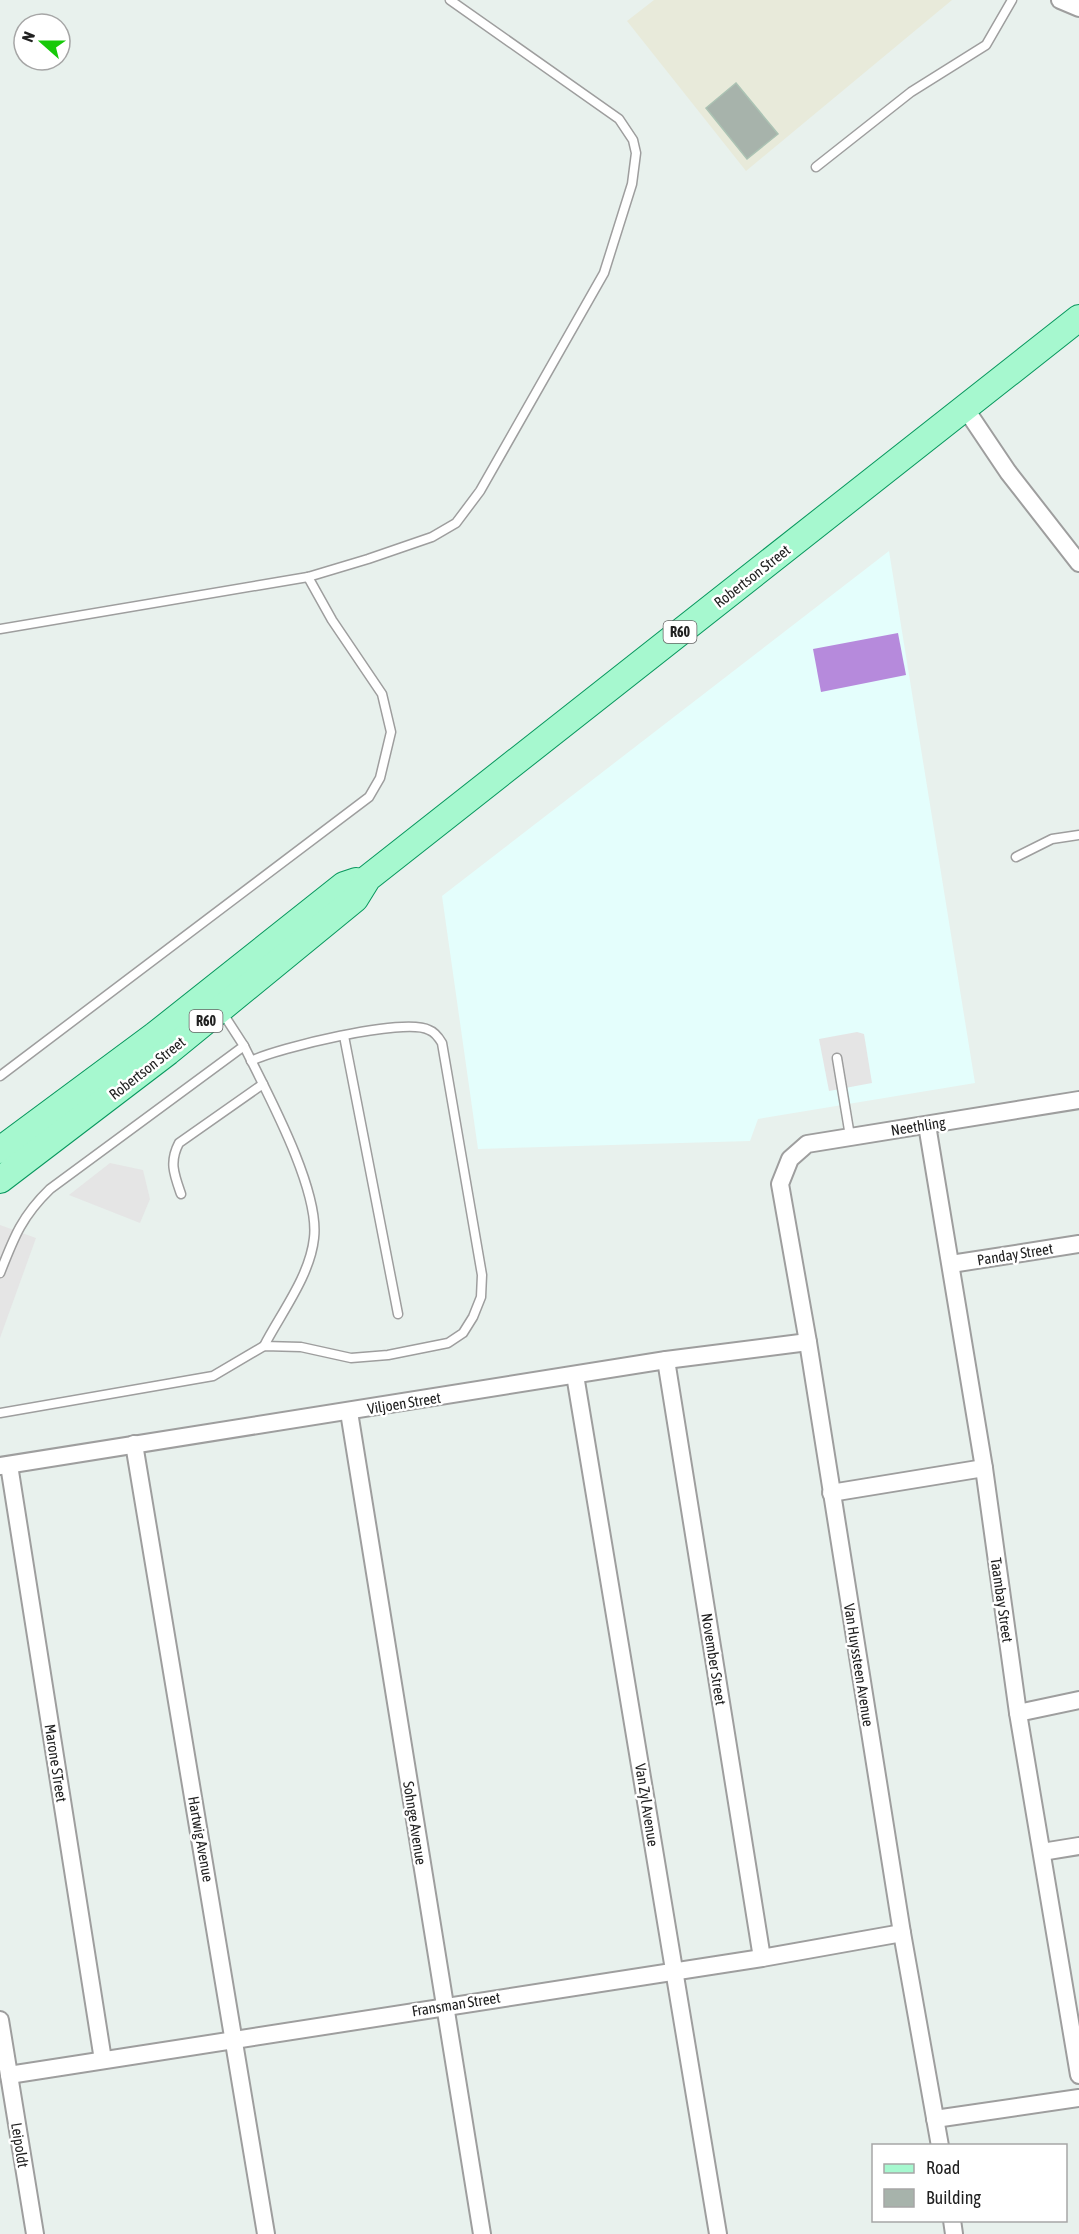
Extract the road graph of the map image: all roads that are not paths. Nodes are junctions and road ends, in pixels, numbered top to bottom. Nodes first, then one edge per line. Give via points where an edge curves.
1 (450, 0) edge
2 (1012, 0) edge
3 (1060, 0) edge
4 (1079, 8) edge
5 (816, 167) dead end
6 (1079, 318) edge
7 (964, 408) junction
8 (1079, 563) edge
9 (308, 577) junction
10 (0, 629) edge
11 (1079, 835) edge
12 (1016, 857) dead end
13 (214, 1001) junction
14 (344, 1036) junction
15 (244, 1046) junction
16 (837, 1058) dead end
17 (251, 1061) junction
18 (0, 1076) edge
19 (263, 1084) junction
20 (1079, 1100) edge
21 (927, 1125) junction
22 (850, 1136) junction
23 (0, 1150) edge
24 (0, 1180) edge
25 (780, 1184) joint
26 (181, 1194) dead end
27 (1079, 1244) edge
28 (951, 1264) junction
29 (0, 1273) edge
30 (398, 1314) dead end
31 (808, 1342) junction
32 (264, 1346) junction
33 (666, 1360) junction
34 (575, 1375) junction
35 (348, 1412) junction
36 (0, 1413) edge
37 (134, 1444) junction
38 (4, 1466) edge
39 (984, 1468) junction
40 (831, 1493) junction
41 (1079, 1700) edge
42 (1018, 1713) junction
43 (1079, 1846) edge
44 (1042, 1852) junction
45 (902, 1933) junction
46 (762, 1958) junction
47 (674, 1970) junction
48 (445, 2006) junction
49 (0, 2020) edge
50 (234, 2039) junction
51 (103, 2060) junction
52 (9, 2075) junction
53 (1079, 2075) edge
54 (1079, 2098) edge
55 (935, 2119) junction
56 (940, 2144) edge
57 (35, 2234) edge
58 (266, 2234) edge
59 (482, 2234) edge
60 (718, 2234) edge

1 - 9 lane via 619,119 629,131 636,153 632,184 604,273 480,491 456,523 432,537
2 - 5 lane via 986,45 911,92
3 - 4 street
6 - 7 main road, Robertson Street / R60
7 - 8 street
7 - 13 main road, Robertson Street / R60 via 368,878 355,899
9 - 10 lane
9 - 18 lane via 382,694 391,732 383,768 369,797
11 - 12 lane via 1052,839
13 - 15 lane
13 - 23 main road, Robertson Street / R60 via 155,1035
13 - 24 main road, Robertson Street / R60 via 159,1059
14 - 17 lane via 281,1049
14 - 30 lane
14 - 32 lane via 418,1027 429,1029 442,1043 482,1275 481,1297 463,1333 419,1350 351,1358 301,1347
15 - 17 lane
15 - 29 lane via 50,1189 25,1215
16 - 22 lane
17 - 19 lane
19 - 26 lane via 178,1143 172,1168
19 - 32 lane via 305,1179 314,1212 314,1238 308,1262
20 - 21 street, Neethling
21 - 22 street, Neethling
21 - 28 street, Taambay Street
22 - 25 street, Neethling via 800,1148 790,1159
25 - 31 street, Van Huyssteen Avenue
27 - 28 street, Panday Street
28 - 39 street, Taambay Street
31 - 33 street, Viljoen Street
31 - 40 street, Van Huyssteen Avenue
32 - 36 lane via 213,1376
33 - 34 street, Viljoen Street
33 - 46 street, November Street
34 - 35 street, Viljoen Street
34 - 47 street, Van Zyl Avenue
35 - 37 street, Viljoen Street
35 - 48 street, Sohnge Avenue
37 - 38 street, Viljoen Street
37 - 50 street, Hartwig Avenue
38 - 51 street, Marone STreet
39 - 40 street
39 - 42 street, Taambay Street
40 - 45 street, Van Huyssteen Avenue
41 - 42 street
42 - 44 street, Taambay Street
43 - 44 street
44 - 53 street, Taambay Street
45 - 46 street, Fransman Street
45 - 55 street, Van Huyssteen Avenue
46 - 47 street, Fransman Street
47 - 48 street, Fransman Street
47 - 60 street, Van Zyl Avenue
48 - 50 street, Fransman Street
48 - 59 street, Sohnge Avenue
49 - 52 street, Leipoldt
50 - 51 street, Fransman Street
50 - 58 street, Hartwig Avenue
51 - 52 street, Fransman Street
52 - 57 street, Leipoldt
54 - 55 street
55 - 56 street, Van Huyssteen Avenue

